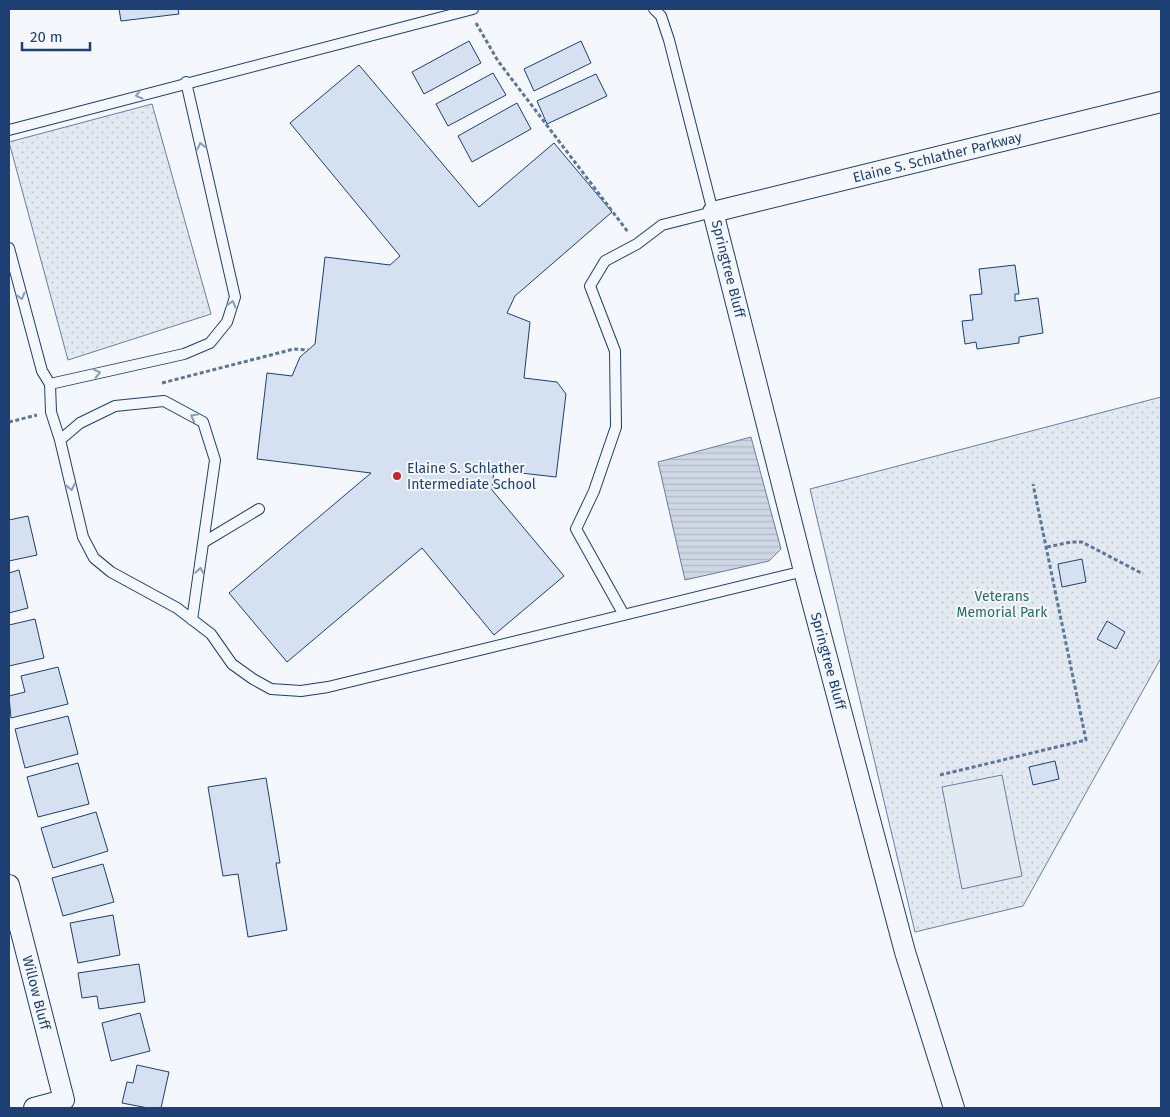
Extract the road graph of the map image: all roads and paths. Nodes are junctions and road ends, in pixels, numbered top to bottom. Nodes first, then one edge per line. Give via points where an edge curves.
1 (470, 9) edge
2 (654, 9) edge
3 (186, 82) junction
4 (1161, 102) edge
5 (9, 130) edge
6 (713, 212) junction
7 (638, 244) junction
8 (9, 248) edge
9 (50, 384) junction
10 (60, 440) junction
11 (1033, 484) dead end
12 (259, 509) dead end
13 (204, 542) junction
14 (1047, 547) junction
15 (804, 571) junction
16 (1143, 574) dead end
17 (624, 615) junction
18 (192, 620) junction
19 (940, 774) dead end
20 (9, 886) edge
21 (34, 1108) edge
22 (954, 1108) edge

1 - 3 lane
1 - 7 path via 498,61
2 - 6 lane via 661,16 669,40
3 -> 5 lane
9 -> 3 lane via 184,354 210,344 226,322 235,296
4 - 6 street, Elaine S. Schlather Parkway
6 - 7 lane via 662,225
6 - 15 street, Springtree Bluff
7 - 17 lane via 605,261 590,286 615,351 616,427 594,491 576,529
8 -> 9 lane via 42,371
9 - 10 lane via 51,412
13 -> 10 lane via 215,460 203,422 164,401 115,406 80,423
10 -> 18 lane via 83,537 94,558 111,572 177,608
11 - 14 path
12 - 13 lane
18 -> 13 lane
14 - 16 path via 1082,542
14 - 19 path via 1086,740
15 - 17 lane
15 - 22 street, Springtree Bluff via 905,952
17 - 18 lane via 301,691 270,689 253,680 232,664 211,634
20 - 21 street, Willow Bluff via 64,1100

